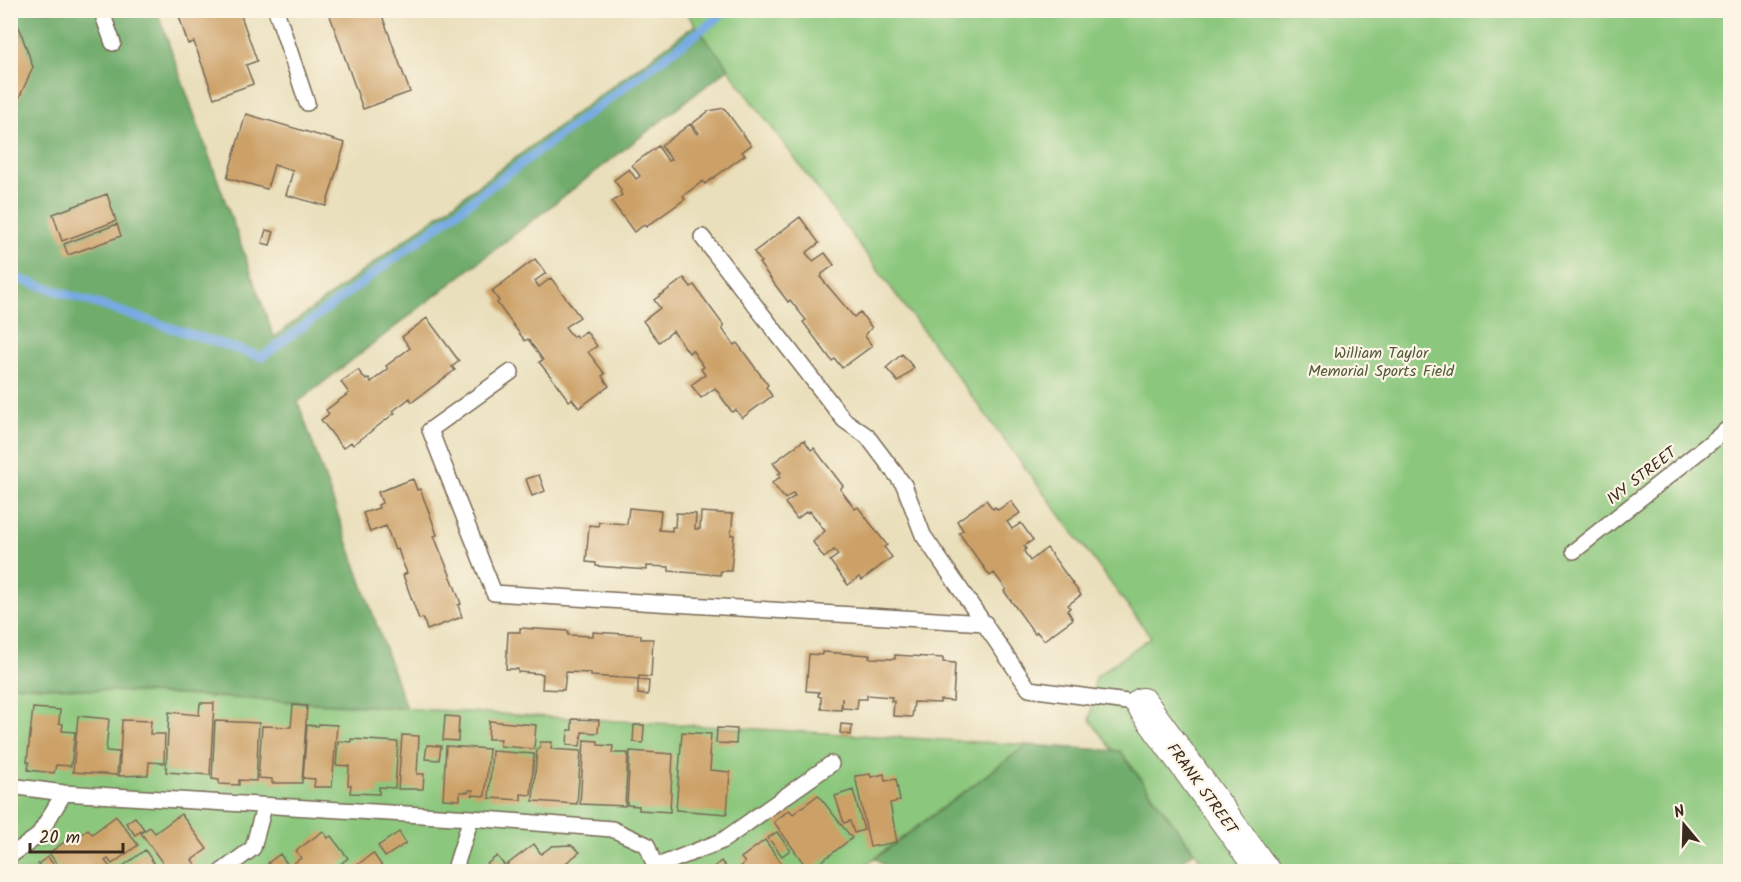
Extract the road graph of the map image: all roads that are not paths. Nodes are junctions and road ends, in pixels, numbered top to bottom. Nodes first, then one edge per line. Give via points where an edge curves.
1 (101, 10) edge
2 (276, 10) edge
3 (113, 43) dead end
4 (307, 103) dead end
5 (702, 237) dead end
6 (511, 372) dead end
7 (1731, 427) edge
8 (1574, 551) dead end
9 (985, 623) junction
10 (1142, 704) joint
11 (831, 764) dead end
12 (10, 786) edge
13 (64, 793) junction
14 (264, 807) junction
15 (471, 818) junction
16 (10, 856) edge
17 (653, 869) edge
18 (221, 872) edge
19 (452, 872) edge
20 (1264, 872) edge

1 - 3 lane
2 - 4 lane
5 - 9 lane via 843,420 867,436 904,485 923,535
6 - 9 lane via 430,430 494,593
7 - 8 lane, IVY STREET
9 - 10 lane via 1029,689
10 - 20 street, FRANK STREET
11 - 17 lane via 722,841
12 - 13 lane
13 - 14 lane
13 - 16 lane via 38,836
14 - 15 lane
14 - 18 lane via 253,848
15 - 17 lane via 612,829 647,845
15 - 19 lane

